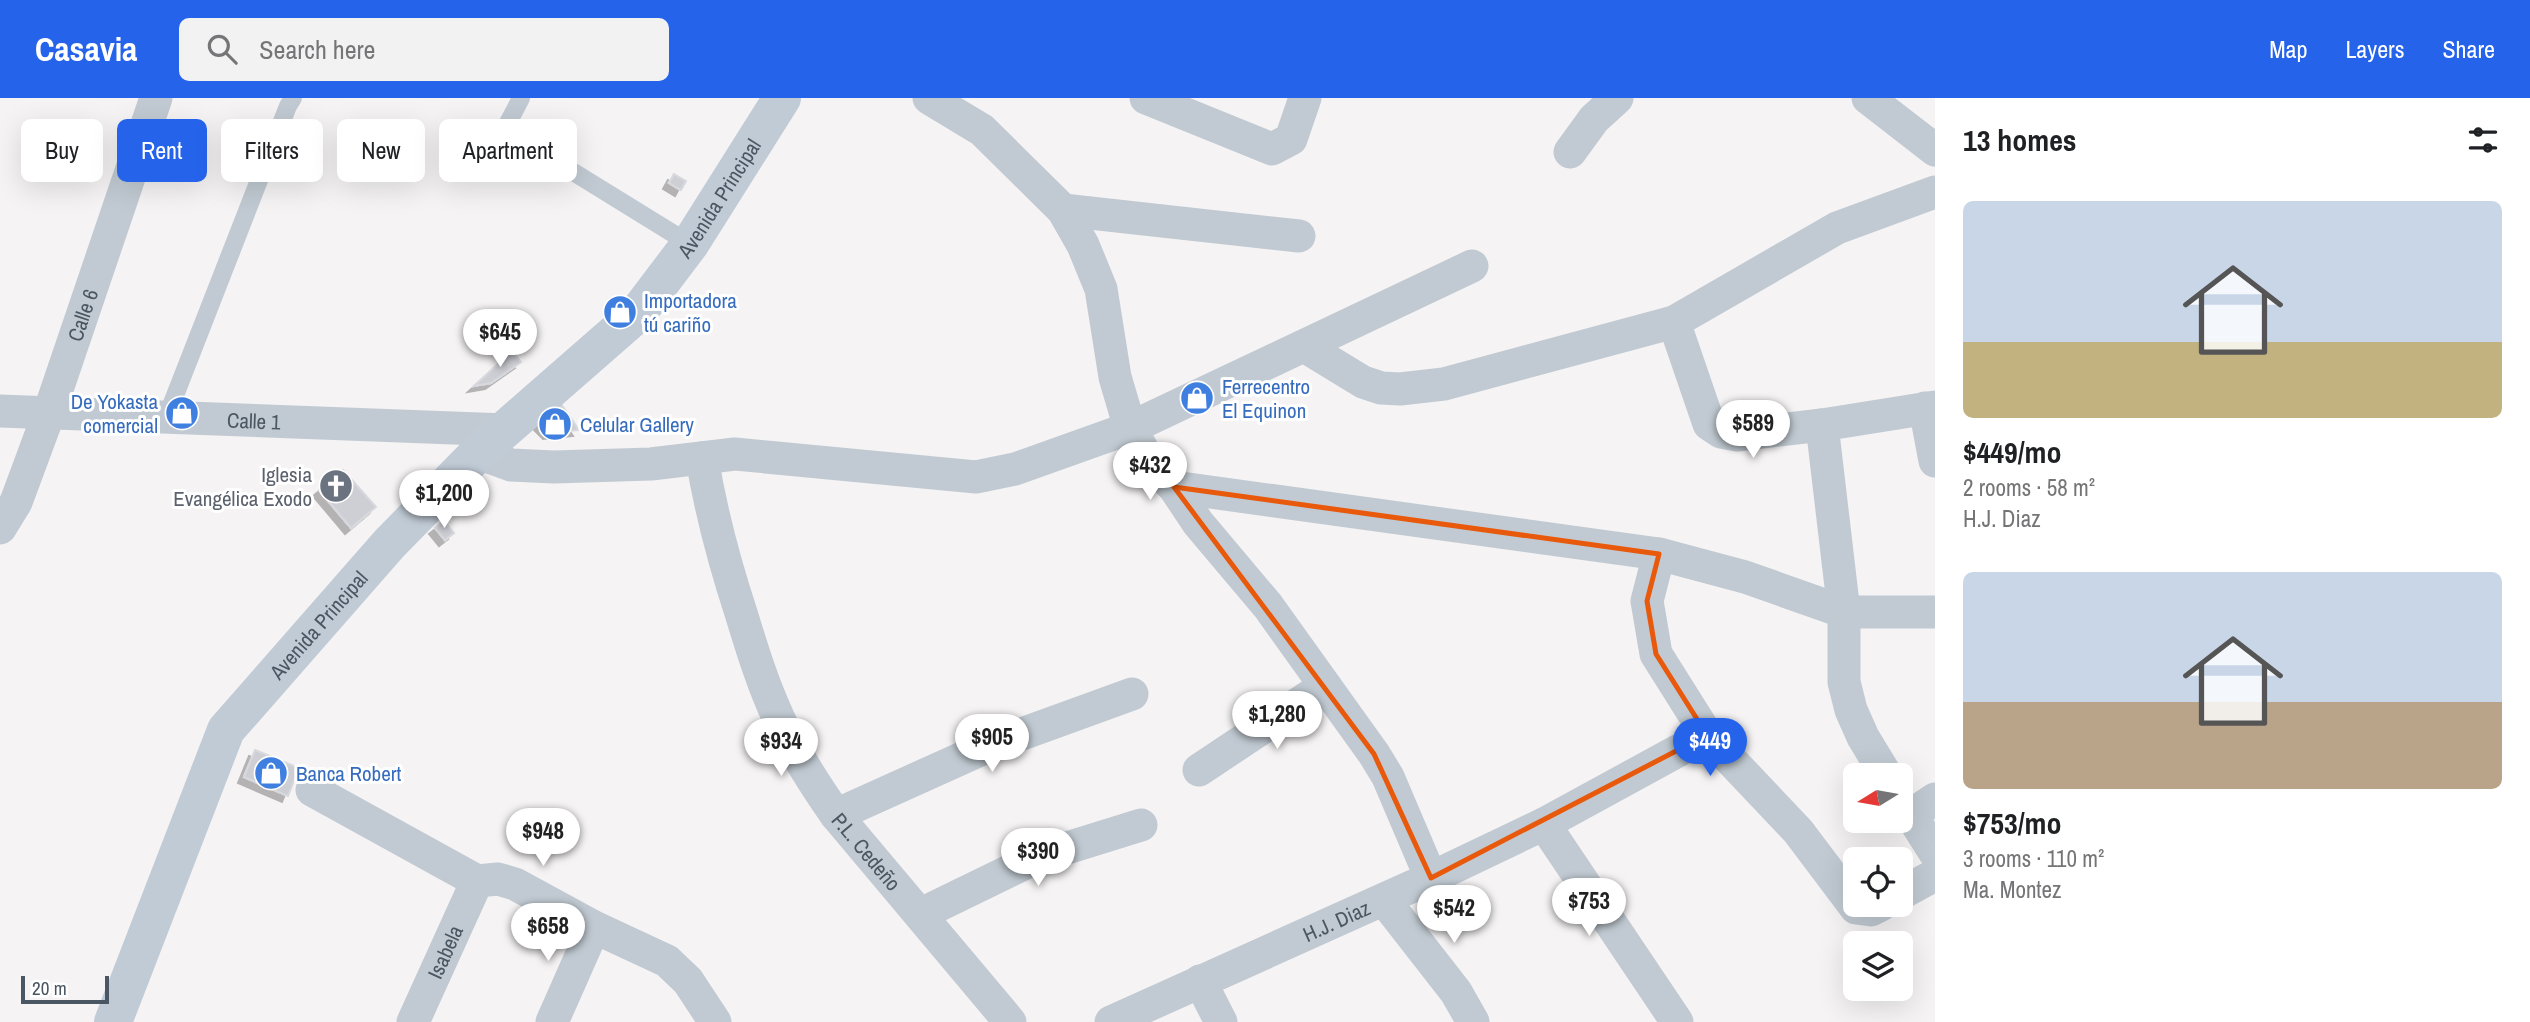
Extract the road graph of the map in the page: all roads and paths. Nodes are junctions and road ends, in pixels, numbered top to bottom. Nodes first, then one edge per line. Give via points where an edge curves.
1 (156, 98) edge
2 (293, 98) edge
3 (521, 98) edge
4 (782, 98) edge
5 (929, 98) edge
6 (1146, 98) edge
7 (1305, 98) edge
8 (1617, 98) edge
9 (1868, 98) edge
10 (1935, 150) edge
11 (1570, 152) dead end
12 (1935, 192) edge
13 (1063, 210) junction
14 (1299, 236) dead end
15 (690, 243) junction
16 (1472, 266) dead end
17 (1674, 322) junction
18 (1304, 346) junction
19 (1930, 408) edge
20 (0, 411) edge
21 (49, 413) junction
22 (167, 416) junction
23 (1822, 425) junction
24 (1130, 428) junction
25 (492, 442) junction
26 (702, 458) junction
27 (1935, 461) edge
28 (1174, 487) junction
29 (0, 528) edge
30 (1659, 554) junction
31 (1844, 612) junction
32 (1935, 612) edge
33 (1325, 686) junction
34 (1132, 694) dead end
35 (1707, 735) junction
36 (1879, 763) edge
37 (1199, 770) dead end
38 (312, 790) dead end
39 (1915, 804) edge
40 (836, 815) junction
41 (1544, 824) junction
42 (1142, 825) dead end
43 (1935, 853) edge
44 (1935, 875) edge
45 (1431, 878) junction
46 (477, 881) junction
47 (1913, 887) edge
48 (1843, 891) edge
49 (1385, 901) junction
50 (920, 914) junction
51 (594, 927) junction
52 (1200, 981) junction
53 (707, 1018) edge
54 (114, 1022) edge
55 (412, 1022) edge
56 (552, 1022) edge
57 (1010, 1022) edge
58 (1111, 1022) edge
59 (1221, 1022) edge
60 (1473, 1022) edge
61 (1677, 1022) edge

1 - 21 street, Calle 6
2 - 22 lane
3 - 15 lane via 509,123 510,133
4 - 15 street, Avenida Principal
5 - 13 street via 982,130
6 - 7 street via 1272,149 1291,139
8 - 11 street via 1594,119
9 - 10 street
12 - 17 street via 1837,228
13 - 14 street
13 - 24 street via 1101,289 1115,377
15 - 25 street, Avenida Principal via 637,314
16 - 18 street, Calle 1
17 - 18 street via 1444,384 1400,389 1363,382
17 - 23 street via 1709,424 1737,435
18 - 24 street, Calle 1
19 - 23 street
19 - 27 street
20 - 21 street, Calle 1
21 - 22 street, Calle 1
21 - 29 street, Calle 6 via 16,502
22 - 25 street, Calle 1
23 - 31 street
24 - 26 street, Calle 1 via 1015,469 976,477 735,454
24 - 28 street via 1151,464
25 - 26 street, Calle 1 via 511,466 651,464
25 - 54 street, Avenida Principal via 389,544 226,730
26 - 40 street, P.L. Cedeño via 719,548 764,683 780,722
28 - 30 street
28 - 33 street
30 - 31 street via 1745,577
30 - 35 street via 1647,601 1656,654
31 - 32 street
31 - 36 street via 1844,682 1851,710
33 - 37 street
33 - 45 street via 1388,777
34 - 40 street via 989,746
35 - 41 street, H.J. Diaz
35 - 48 street via 1798,831
38 - 46 street
39 - 43 street
40 - 50 street, P.L. Cedeño
41 - 45 street, H.J. Diaz
41 - 61 street
42 - 50 street via 1038,858
44 - 47 street
45 - 49 street, H.J. Diaz
46 - 51 street via 498,879 514,884
46 - 55 street, Isabela
49 - 52 street, H.J. Diaz
49 - 60 street via 1457,992
50 - 57 street, P.L. Cedeño
51 - 53 street via 667,961 688,981
51 - 56 street
52 - 58 street, H.J. Diaz
52 - 59 street

